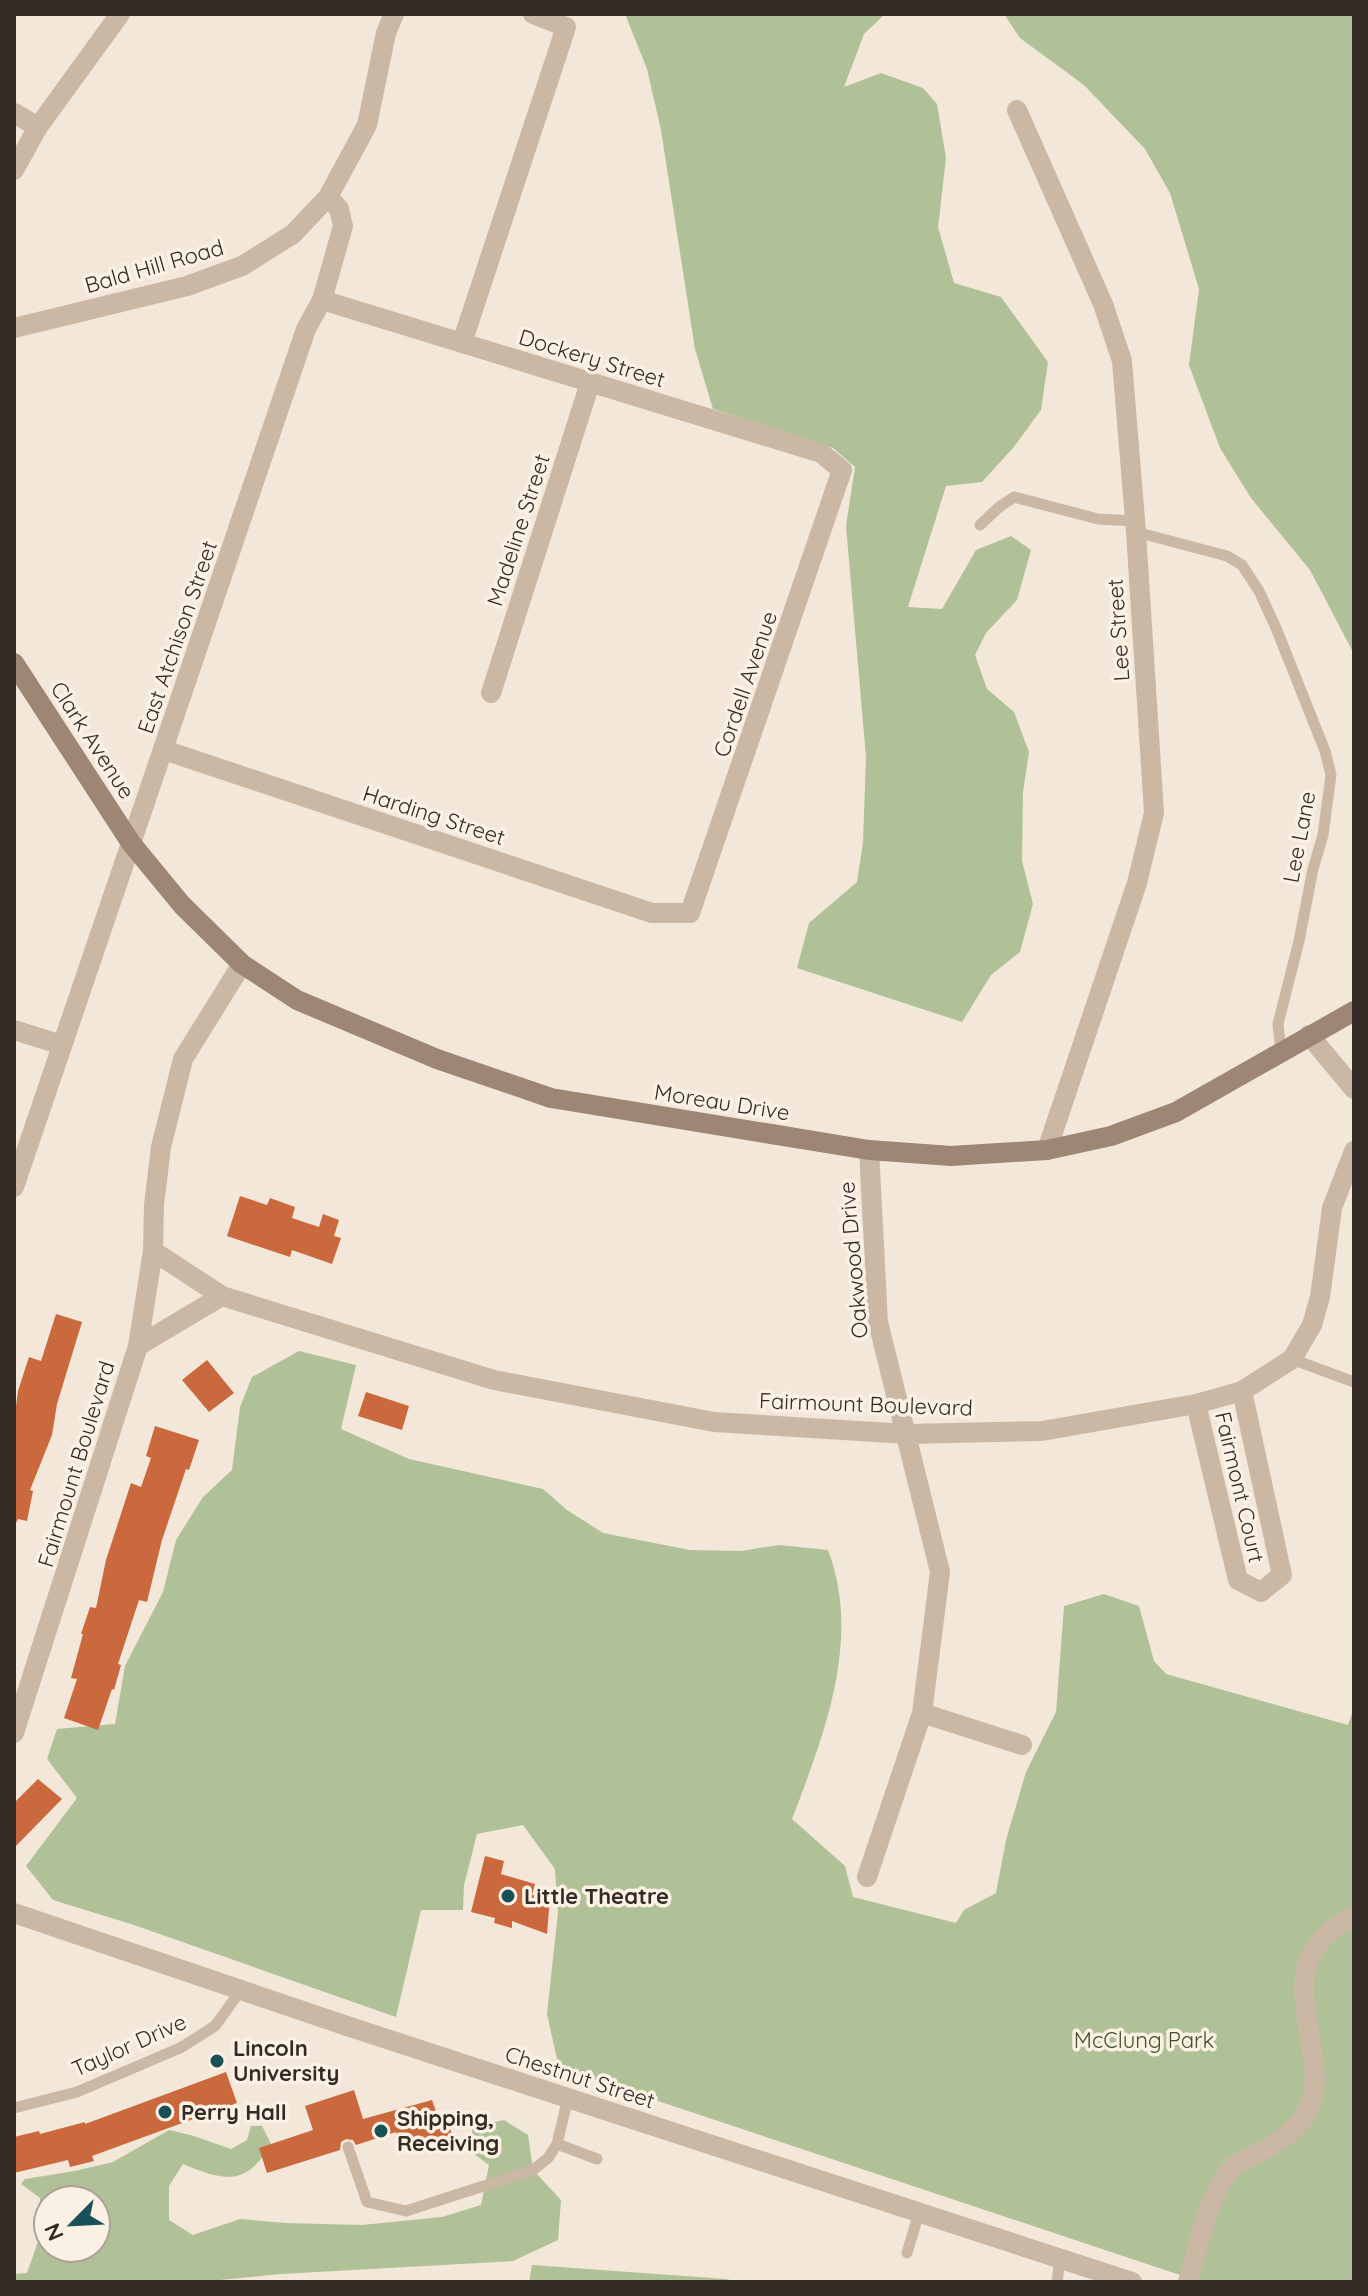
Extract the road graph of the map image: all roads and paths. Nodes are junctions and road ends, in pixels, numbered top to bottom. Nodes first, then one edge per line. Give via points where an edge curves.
1 (120, 14) edge
2 (394, 14) edge
3 (533, 14) edge
4 (1017, 110) dead end
5 (14, 113) edge
6 (38, 127) junction
7 (14, 170) edge
8 (328, 197) junction
9 (322, 300) junction
10 (14, 328) edge
11 (462, 343) junction
12 (590, 383) junction
13 (842, 470) joint
14 (980, 525) dead end
15 (1136, 526) junction
16 (14, 663) edge
17 (491, 693) dead end
18 (164, 750) junction
19 (131, 843) junction
20 (690, 913) joint
21 (242, 964) junction
22 (1354, 1011) edge
23 (14, 1030) edge
24 (1309, 1035) junction
25 (62, 1045) junction
26 (1281, 1052) junction
27 (1354, 1089) edge
28 (869, 1150) junction
29 (1047, 1150) junction
30 (1354, 1151) edge
31 (14, 1187) edge
32 (153, 1251) junction
33 (222, 1296) junction
34 (138, 1346) junction
35 (1292, 1359) junction
36 (1354, 1382) edge
37 (1242, 1391) junction
38 (1196, 1404) junction
39 (908, 1434) junction
40 (922, 1713) junction
41 (14, 1733) edge
42 (1022, 1745) dead end
43 (867, 1877) dead end
44 (14, 1913) edge
45 (1354, 1916) edge
46 (241, 1990) junction
47 (568, 2098) junction
48 (14, 2108) edge
49 (557, 2144) junction
50 (348, 2147) dead end
51 (597, 2159) dead end
52 (919, 2213) junction
53 (907, 2253) dead end
54 (1060, 2259) junction
55 (1057, 2282) edge
56 (1132, 2282) edge
57 (1188, 2282) edge

1 - 6 street
2 - 8 street, Bald Hill Road via 367,125
3 - 11 street via 566,27
4 - 15 street, Lee Street via 1103,304 1122,361
5 - 6 street
6 - 7 street
8 - 9 street, East Atchison Street via 339,209 343,226
8 - 10 street, Bald Hill Road via 293,234 242,266 187,286
9 - 11 street, Dockery Street
9 - 18 street, East Atchison Street via 306,329
11 - 12 street, Dockery Street
12 - 13 street, Dockery Street via 821,453
12 - 17 street, Madeline Street
13 - 20 street, Cordell Avenue
14 - 15 lane, Lee Lane via 1014,497
15 - 26 lane, Lee Lane via 1242,565 1276,628 1325,751 1331,775 1323,835 1278,1024
15 - 29 street, Lee Street via 1154,813 1137,883
16 - 19 main road, Clark Avenue
18 - 19 street, East Atchison Street
18 - 20 street, Harding Street via 652,913
19 - 21 main road, Moreau Drive via 182,905
19 - 25 street, East Atchison Street
21 - 28 main road, Moreau Drive via 297,1000 437,1059 551,1098
21 - 32 street via 183,1059 161,1147
22 - 24 main road, Moreau Drive
23 - 25 street
24 - 26 main road, Moreau Drive
24 - 27 street
25 - 31 street, East Atchison Street
26 - 29 main road, Moreau Drive via 1176,1112 1111,1136
28 - 29 main road, Moreau Drive via 951,1156
28 - 39 street, Oakwood Drive via 878,1322
30 - 35 street, Fairmount Boulevard via 1332,1208 1312,1325
32 - 33 street, Fairmount Boulevard
32 - 34 street, Fairmount Boulevard
33 - 34 street, Fairmount Boulevard
33 - 39 street, Fairmount Boulevard via 494,1380 714,1422
34 - 41 street, Fairmount Boulevard
35 - 36 lane
35 - 37 street, Fairmount Boulevard
37 - 38 street, Fairmount Boulevard
37 - 38 street, Fairmont Court via 1282,1575 1261,1592 1238,1580
38 - 39 street, Fairmount Boulevard via 1042,1431
39 - 40 street, Oakwood Drive via 940,1572
40 - 42 street
40 - 43 street, Oakwood Drive
44 - 46 street, Chestnut Street
45 - 57 street via 1326,1932 1307,1959 1306,2011 1316,2079 1305,2117 1298,2128 1232,2167 1217,2189
46 - 47 street, Chestnut Street
46 - 48 lane, Taylor Drive via 215,2026 180,2048 77,2092
47 - 49 lane
47 - 52 street, Chestnut Street
49 - 50 lane via 533,2170 406,2211 367,2202
49 - 51 lane
52 - 53 lane
52 - 54 street, Chestnut Street
54 - 55 lane
54 - 56 street, Chestnut Street

